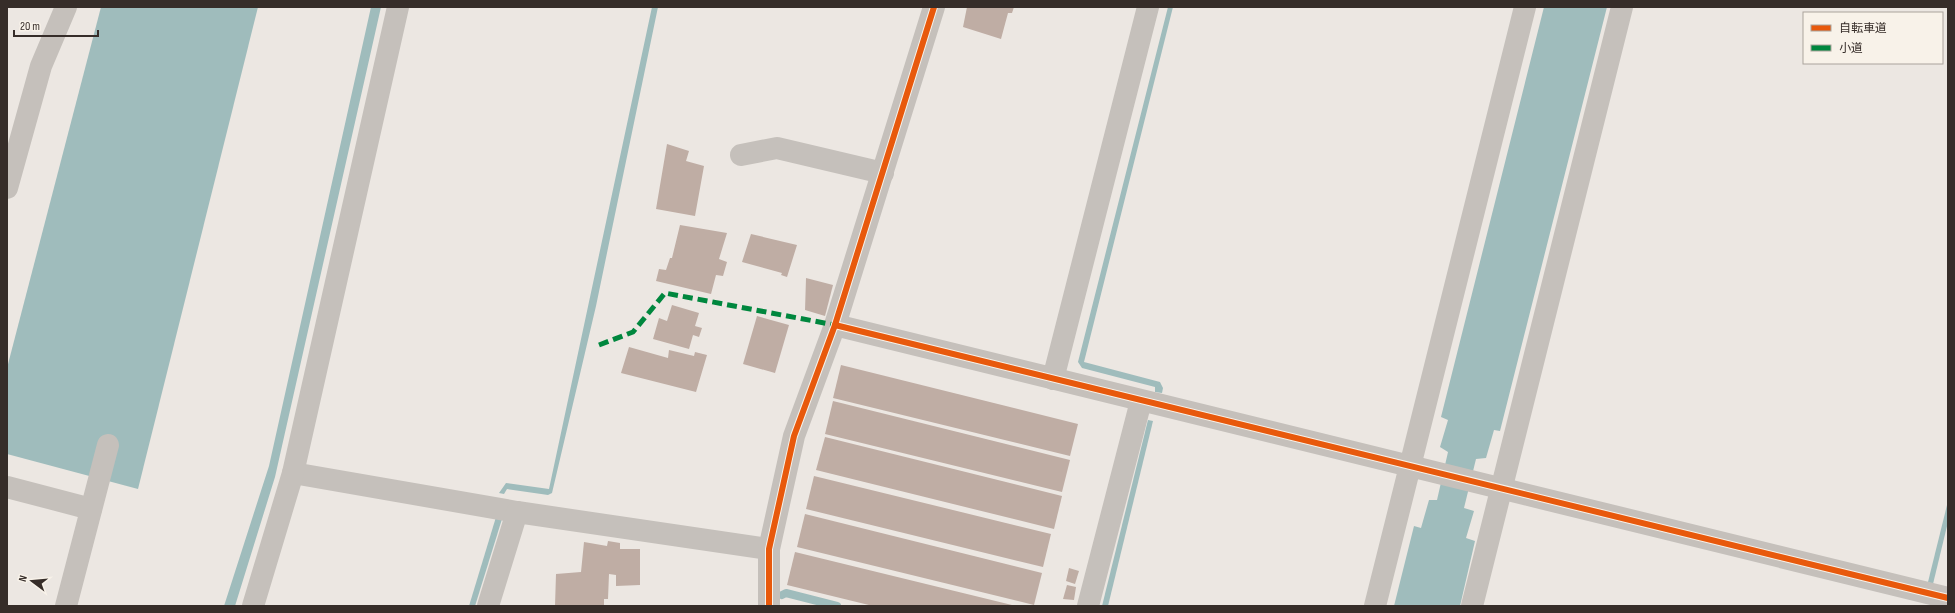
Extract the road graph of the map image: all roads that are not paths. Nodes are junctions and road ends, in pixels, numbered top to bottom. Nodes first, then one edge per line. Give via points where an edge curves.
1 (66, 7) edge
2 (398, 7) edge
3 (934, 7) edge
4 (1148, 7) edge
5 (1622, 7) edge
6 (1521, 8) edge
7 (741, 156) dead end
8 (883, 173) junction
9 (7, 188) edge
10 (836, 325) junction
11 (1053, 379) junction
12 (1141, 401) junction
13 (108, 445) dead end
14 (1409, 467) junction
15 (293, 473) junction
16 (1495, 487) junction
17 (7, 488) edge
18 (91, 509) junction
19 (518, 512) junction
20 (769, 549) junction
21 (1946, 597) edge
22 (66, 606) edge
23 (253, 606) edge
24 (488, 606) edge
25 (769, 606) edge
26 (1088, 606) edge
27 (1375, 606) edge
28 (1472, 606) edge

1 - 9 street via 41,66
2 - 15 street
3 - 8 street
4 - 11 street
5 - 16 street
6 - 14 street
7 - 8 street via 777,148
8 - 10 street
10 - 11 street
10 - 20 street via 794,436
11 - 12 street
12 - 14 street
12 - 26 street
13 - 18 street
14 - 16 street
14 - 27 street
15 - 19 street
15 - 23 street
16 - 21 street
16 - 28 street
17 - 18 street
18 - 22 street
19 - 20 street
19 - 24 street
20 - 25 street

